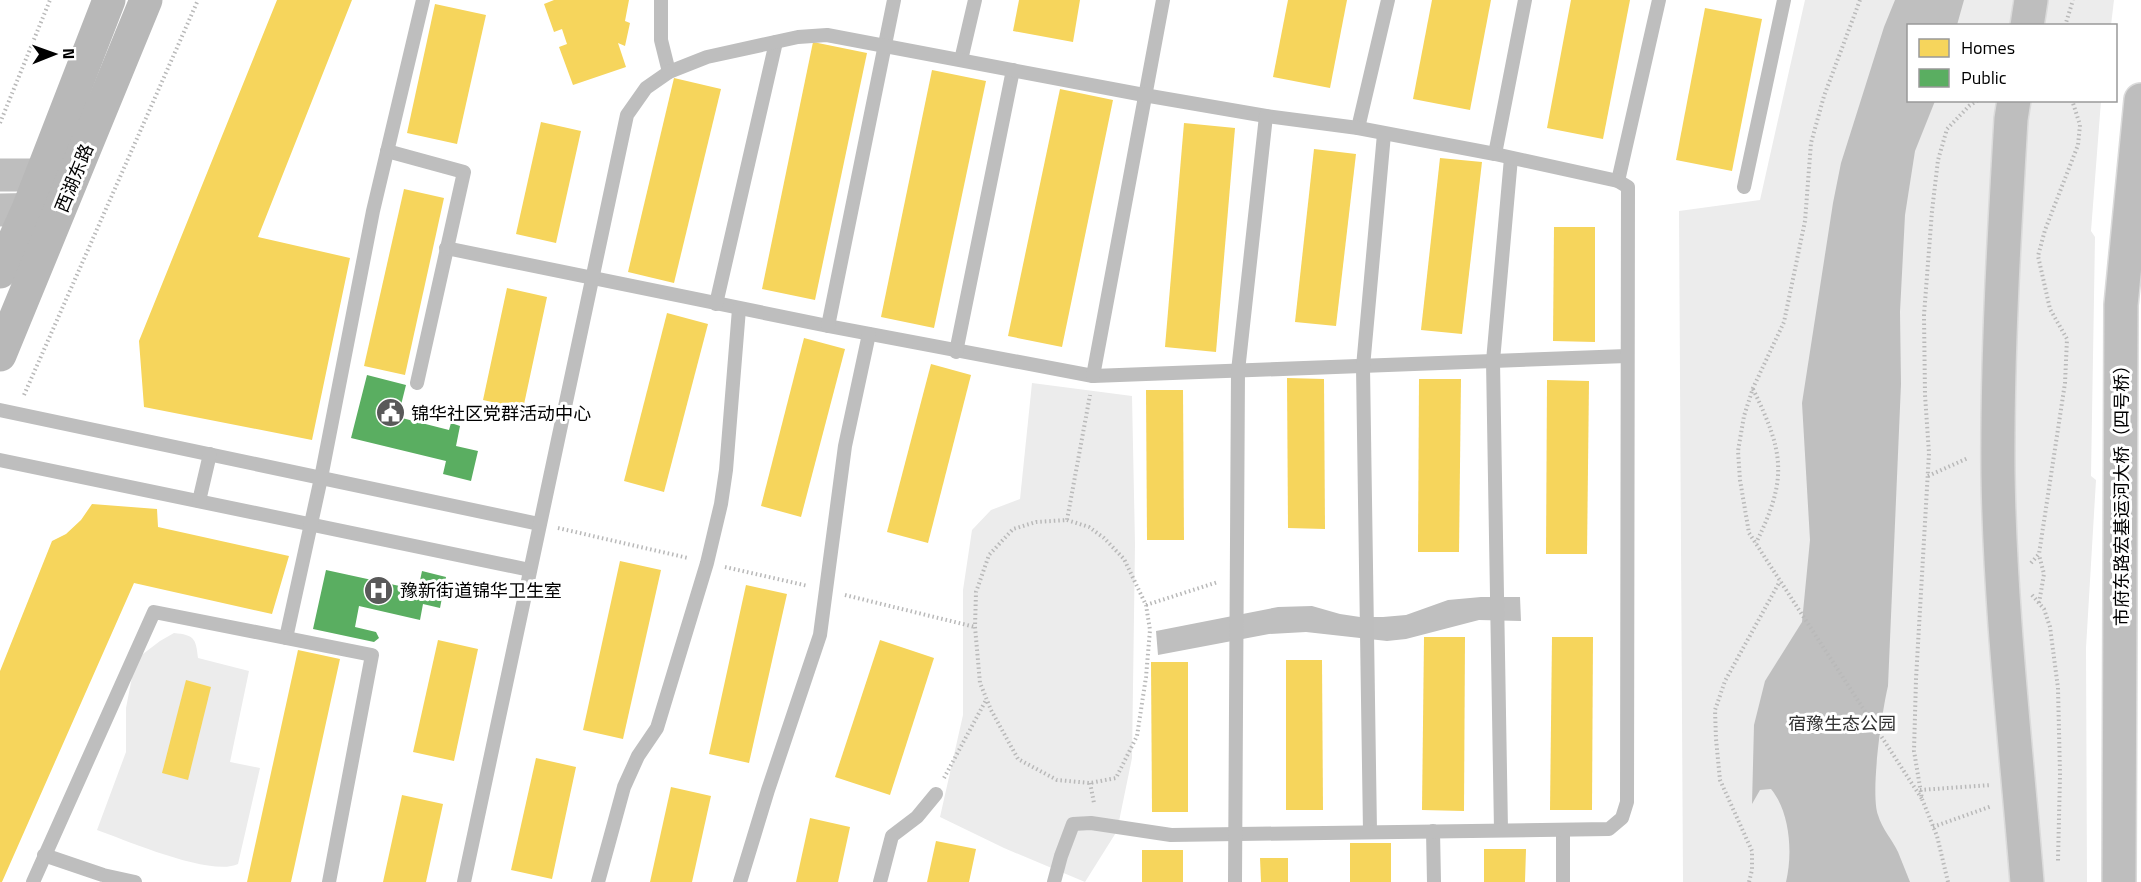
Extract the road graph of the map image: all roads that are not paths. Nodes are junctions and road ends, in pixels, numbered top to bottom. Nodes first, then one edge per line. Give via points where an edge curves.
1 (109, 0) edge
2 (146, 0) edge
3 (423, 0) edge
4 (661, 0) edge
5 (894, 0) edge
6 (975, 0) edge
7 (1163, 0) edge
8 (1388, 0) edge
9 (1525, 0) edge
10 (1659, 0) edge
11 (1783, 0) edge
12 (2031, 0) edge
13 (2027, 24) edge
14 (776, 42) junction
15 (885, 46) junction
16 (962, 60) junction
17 (1013, 70) junction
18 (669, 72) junction
19 (1144, 95) junction
20 (2141, 100) edge
21 (2014, 102) edge
22 (1266, 116) junction
23 (1358, 128) junction
24 (1384, 134) junction
25 (387, 151) junction
26 (1495, 154) junction
27 (1511, 158) junction
28 (0, 175) edge
29 (41, 175) junction
30 (75, 175) junction
31 (1618, 181) junction
32 (1744, 187) dead end
33 (61, 209) junction
34 (14, 210) edge
35 (446, 248) junction
36 (0, 272) edge
37 (592, 279) junction
38 (716, 304) junction
39 (739, 309) junction
40 (828, 326) junction
41 (869, 334) junction
42 (956, 351) junction
43 (0, 355) edge
44 (1628, 356) junction
45 (1493, 361) junction
46 (1363, 367) junction
47 (1238, 371) junction
48 (1093, 376) junction
49 (417, 383) dead end
50 (0, 410) edge
51 (210, 454) junction
52 (0, 460) edge
53 (321, 478) junction
54 (199, 501) junction
55 (310, 524) junction
56 (539, 524) junction
57 (530, 570) junction
58 (286, 638) junction
59 (936, 794) road end
60 (1501, 830) junction
61 (1563, 830) junction
62 (1433, 831) junction
63 (1370, 832) junction
64 (1234, 834) junction
65 (44, 855) junction
66 (33, 882) edge
67 (135, 882) edge
68 (329, 882) edge
69 (464, 882) edge
70 (598, 882) edge
71 (740, 882) edge
72 (880, 882) edge
73 (1054, 882) edge
74 (1235, 882) edge
75 (1434, 882) edge
76 (1563, 882) edge
77 (2027, 882) edge
78 (2119, 882) edge

1 - 29 main road, 西湖东路
2 - 30 main road, 西湖东路
3 - 25 lane
4 - 18 lane via 661,40
5 - 15 lane
6 - 16 lane
7 - 19 lane
8 - 23 lane
9 - 26 lane
10 - 31 lane
11 - 32 lane
12 - 13 main road
14 - 15 lane via 811,34
14 - 18 lane via 707,57
14 - 38 lane
15 - 16 lane
15 - 40 lane
16 - 17 lane
17 - 19 lane
17 - 42 lane
18 - 37 lane via 646,88 627,115
19 - 22 lane
19 - 48 lane
20 - 78 main road, 市府东路宏基运河大桥（四号桥） via 2121,305
21 - 77 main road via 2001,295 1998,475 2004,615
22 - 23 lane
22 - 47 lane
23 - 24 lane
24 - 26 lane
24 - 46 lane
25 - 35 lane via 464,172
25 - 53 lane
26 - 27 lane
27 - 31 lane
27 - 45 lane
28 - 29 main road
29 - 30 main road
29 - 34 main road, 西湖东路
30 - 33 main road, 西湖东路
31 - 44 lane via 1628,187
33 - 34 main road
33 - 43 main road, 西湖东路
34 - 36 main road, 西湖东路
35 - 37 lane
35 - 49 lane
37 - 38 lane
37 - 56 lane
38 - 39 lane
39 - 40 lane
39 - 70 lane via 726,470 707,563 657,728 624,787
40 - 41 lane
41 - 42 lane
41 - 71 lane via 845,446 820,635
42 - 48 lane
44 - 45 lane
44 - 61 lane via 1627,802 1622,818 1609,829
45 - 46 lane
45 - 60 lane
46 - 47 lane
46 - 63 lane
47 - 48 lane
47 - 64 lane
50 - 51 lane
51 - 53 lane
51 - 54 lane
52 - 54 lane
53 - 55 lane
53 - 56 lane
54 - 55 lane
55 - 57 lane
55 - 58 lane
56 - 57 lane
57 - 69 lane
58 - 65 lane via 154,612
58 - 68 lane via 372,654
59 - 72 lane via 892,836
60 - 61 lane
60 - 62 lane
61 - 76 lane
62 - 63 lane
62 - 75 lane
63 - 64 lane
64 - 73 lane via 1171,835 1091,823 1073,824
64 - 74 lane
65 - 66 lane
65 - 67 lane

